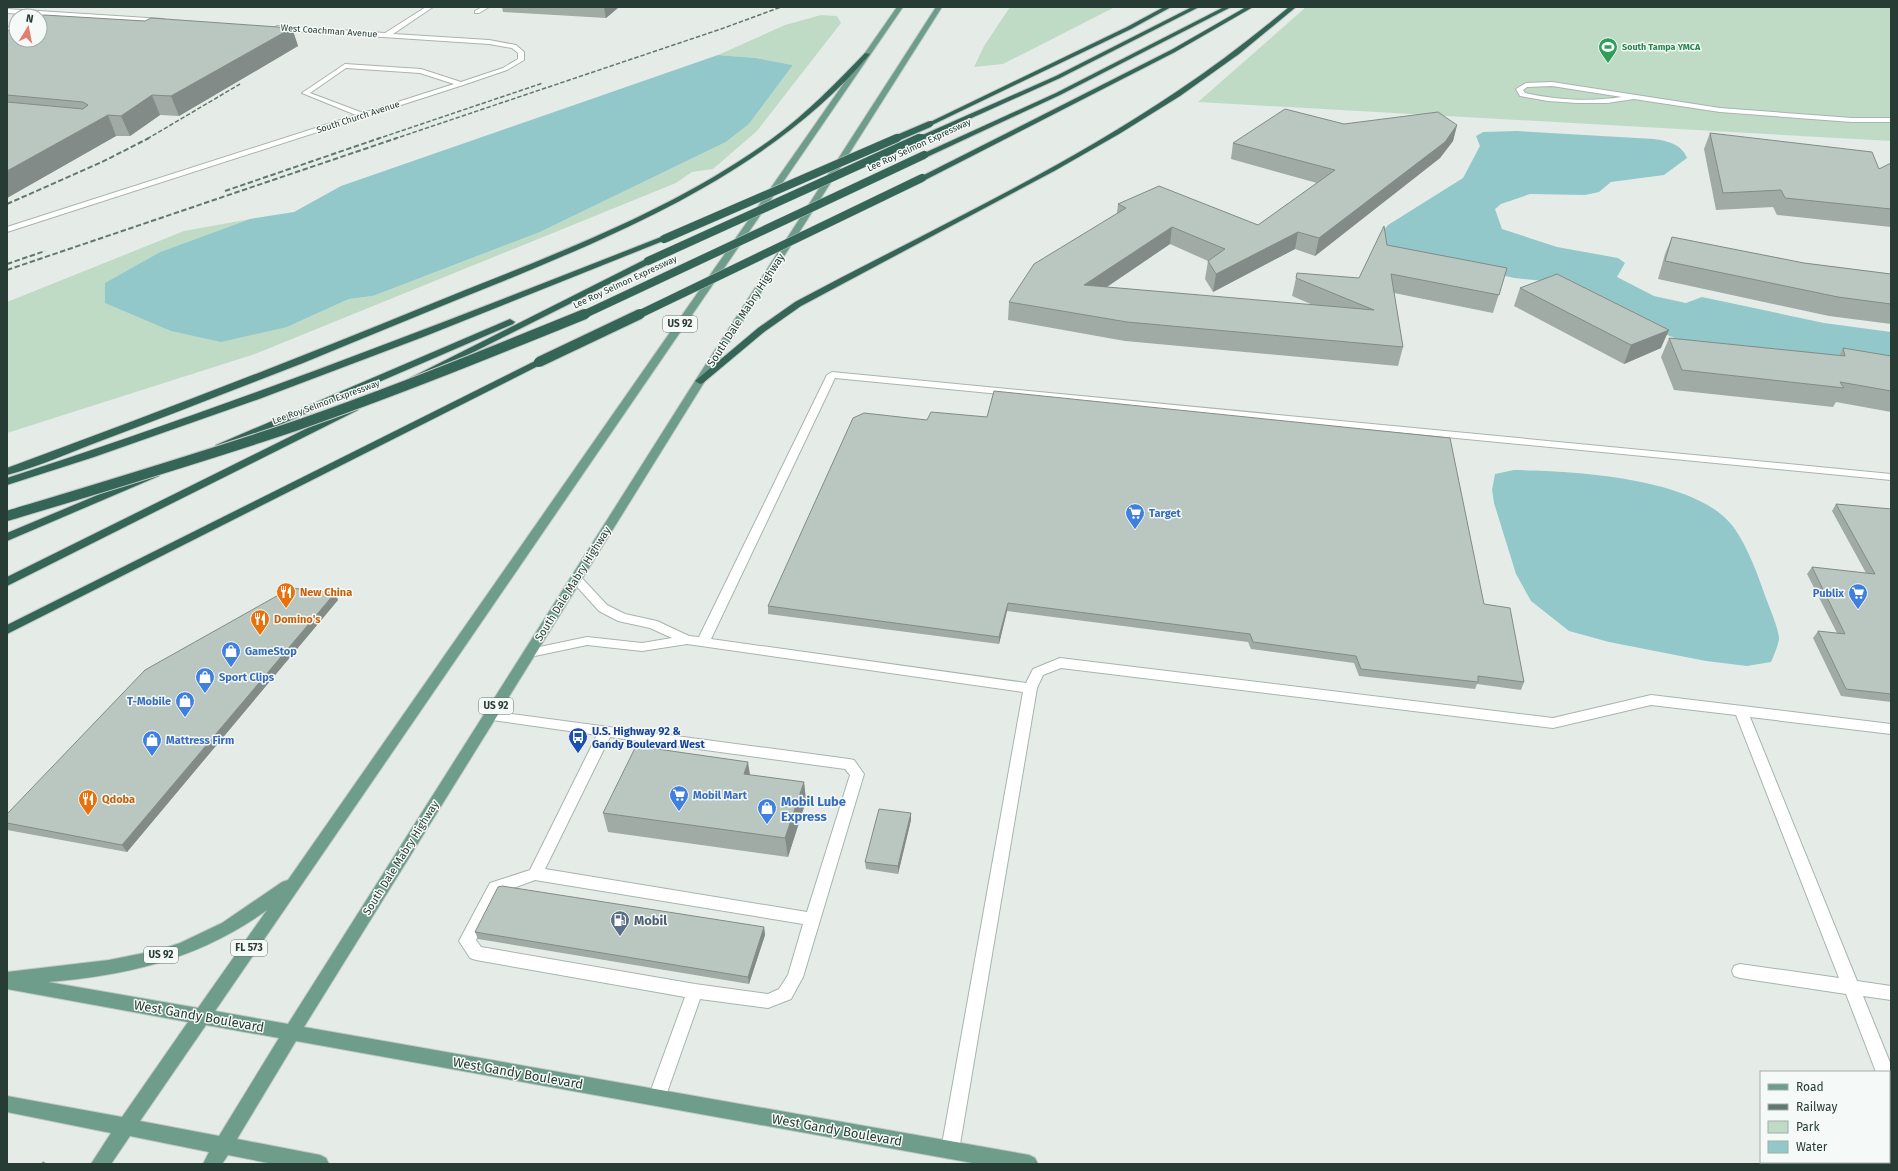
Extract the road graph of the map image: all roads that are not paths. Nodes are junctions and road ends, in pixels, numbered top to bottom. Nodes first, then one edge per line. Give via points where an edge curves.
1 (430, 7) edge
2 (486, 7) edge
3 (900, 7) edge
4 (939, 7) edge
5 (1168, 7) edge
6 (1196, 7) edge
7 (1228, 7) edge
8 (1250, 7) edge
9 (1293, 7) edge
10 (7, 11) edge
11 (477, 12) dead end
12 (173, 22) edge
13 (268, 28) edge
14 (387, 35) junction
15 (867, 54) junction
16 (461, 84) junction
17 (1633, 98) junction
18 (364, 116) junction
19 (1891, 120) edge
20 (7, 230) edge
21 (648, 261) junction
22 (700, 380) junction
23 (7, 472) edge
24 (1891, 477) edge
25 (7, 482) edge
26 (7, 516) edge
27 (7, 538) edge
28 (576, 579) junction
29 (7, 582) edge
30 (7, 630) edge
31 (688, 640) junction
32 (703, 643) junction
33 (530, 653) junction
34 (1030, 688) junction
35 (1741, 711) junction
36 (490, 716) junction
37 (1891, 729) edge
38 (605, 733) junction
39 (535, 874) junction
40 (296, 879) junction
41 (812, 919) junction
42 (1740, 972) dead end
43 (7, 978) edge
44 (7, 982) edge
45 (1851, 988) junction
46 (695, 992) junction
47 (1891, 993) edge
48 (202, 1016) junction
49 (293, 1032) junction
50 (1885, 1071) edge
51 (658, 1098) junction
52 (7, 1104) edge
53 (126, 1127) junction
54 (223, 1146) junction
55 (950, 1150) junction
56 (100, 1164) edge
57 (212, 1164) edge
58 (320, 1164) edge
59 (1029, 1164) edge

1 - 14 street
2 - 11 street
3 - 15 main road, US 92
4 - 22 main road, South Dale Mabry Highway / US 92
5 - 25 highway, Lee Roy Selmon Expressway, bridge via 930,124 664,240 200,418
6 - 21 highway, bridge via 1058,77
7 - 26 highway, Lee Roy Selmon Expressway, bridge via 1058,94 589,312 473,360 218,452
8 - 30 highway, bridge via 1153,62 922,178 539,362
9 - 22 highway via 1234,55 1165,102 1055,167 798,304 761,330
10 - 12 street
13 - 14 street, West Coachman Avenue
14 - 16 street, South Church Avenue via 489,42 514,46 521,52 521,60 505,69
15 - 23 highway via 839,86 801,120 735,166 646,215 396,321 144,422
15 - 40 main road, US 92
16 - 18 street, South Church Avenue
16 - 18 street via 421,71 345,66 305,93
17 - 17 street via 1552,84 1526,85 1519,89 1522,95 1556,100 1616,101
17 - 19 street via 1720,110 1852,120
18 - 20 street, South Church Avenue
21 - 27 highway via 392,374
21 - 29 highway
22 - 28 main road, South Dale Mabry Highway / US 92
24 - 32 street via 832,374
28 - 31 street via 603,608 622,618 653,624
28 - 33 main road, South Dale Mabry Highway / US 92
31 - 32 street
31 - 33 street via 642,647 587,642
32 - 34 street
33 - 36 main road, South Dale Mabry Highway / US 92
34 - 35 street via 1038,672 1060,663 1553,723 1651,700
34 - 55 street
35 - 37 street
35 - 45 street
36 - 38 street
36 - 49 main road, South Dale Mabry Highway / US 92
38 - 39 street
38 - 41 street via 849,764 857,774
39 - 41 street
39 - 46 street via 495,888 467,941 476,953
40 - 43 main road, US 92 via 254,911 206,939 183,949 140,961 73,973
40 - 48 main road, FL 573
41 - 46 street via 795,977 785,994 768,1001
42 - 45 street
44 - 48 main road, West Gandy Boulevard
45 - 47 street
45 - 50 street
46 - 51 street
48 - 49 main road, West Gandy Boulevard
48 - 53 main road, FL 573
49 - 51 main road, West Gandy Boulevard
49 - 54 main road, South Dale Mabry Highway / US 92
51 - 55 main road, West Gandy Boulevard
52 - 53 main road
53 - 54 main road
53 - 56 main road, FL 573
54 - 57 main road, South Dale Mabry Highway
54 - 58 main road
55 - 59 main road, West Gandy Boulevard

